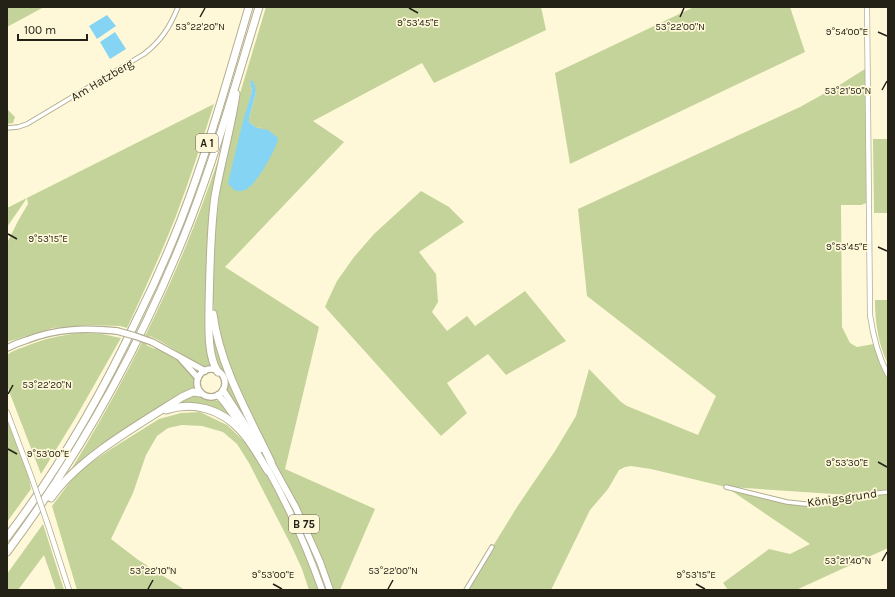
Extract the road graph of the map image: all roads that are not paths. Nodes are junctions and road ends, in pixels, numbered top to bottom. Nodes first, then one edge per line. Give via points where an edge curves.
1 (178, 7) edge
2 (250, 7) edge
3 (259, 7) edge
4 (868, 7) edge
5 (241, 66) junction
6 (7, 128) edge
7 (210, 281) junction
8 (10, 345) edge
9 (7, 348) edge
10 (176, 355) junction
11 (205, 371) junction
12 (218, 372) junction
13 (888, 374) edge
14 (198, 378) junction
15 (223, 390) junction
16 (200, 393) junction
17 (218, 395) junction
18 (7, 412) edge
19 (144, 421) junction
20 (271, 462) junction
21 (268, 471) junction
22 (726, 487) dead end
23 (888, 492) edge
24 (10, 532) edge
25 (7, 537) edge
26 (15, 541) junction
27 (492, 547) dead end
28 (7, 552) edge
29 (69, 590) edge
30 (322, 590) edge
31 (330, 590) edge
32 (466, 590) edge

1 - 6 street, Am Hatzberg via 160,40 144,54 27,124
2 - 24 highway, A 1 via 195,179 158,276 123,349 82,424 41,490
3 - 5 highway, A 1
4 - 13 street via 870,315 876,344
5 - 7 highway via 214,202
5 - 26 highway, A 1 via 190,221 140,335 84,438
7 - 12 highway via 209,333 213,361
7 - 20 highway via 214,326 222,355 241,402
8 - 9 main road
8 - 10 main road, bridge via 42,334 88,329 118,331 135,336
10 - 11 main road
10 - 14 main road
11 - 12 main road
11 - 14 main road
12 - 15 main road, B 75 via 224,379
14 - 16 main road via 197,386
15 - 17 main road
15 - 20 highway, B 75
16 - 17 main road via 208,397
16 - 19 highway via 187,394
17 - 21 highway, B 75 via 239,422
18 - 29 street, bridge
19 - 21 highway via 180,406 213,410 240,430
19 - 26 highway via 77,468 33,523
20 - 31 highway, B 75 via 296,508
21 - 30 highway, B 75 via 302,536
22 - 23 street, Königsgrund via 786,502 805,504
24 - 25 highway, A 1
26 - 28 highway, A 1
27 - 32 street

